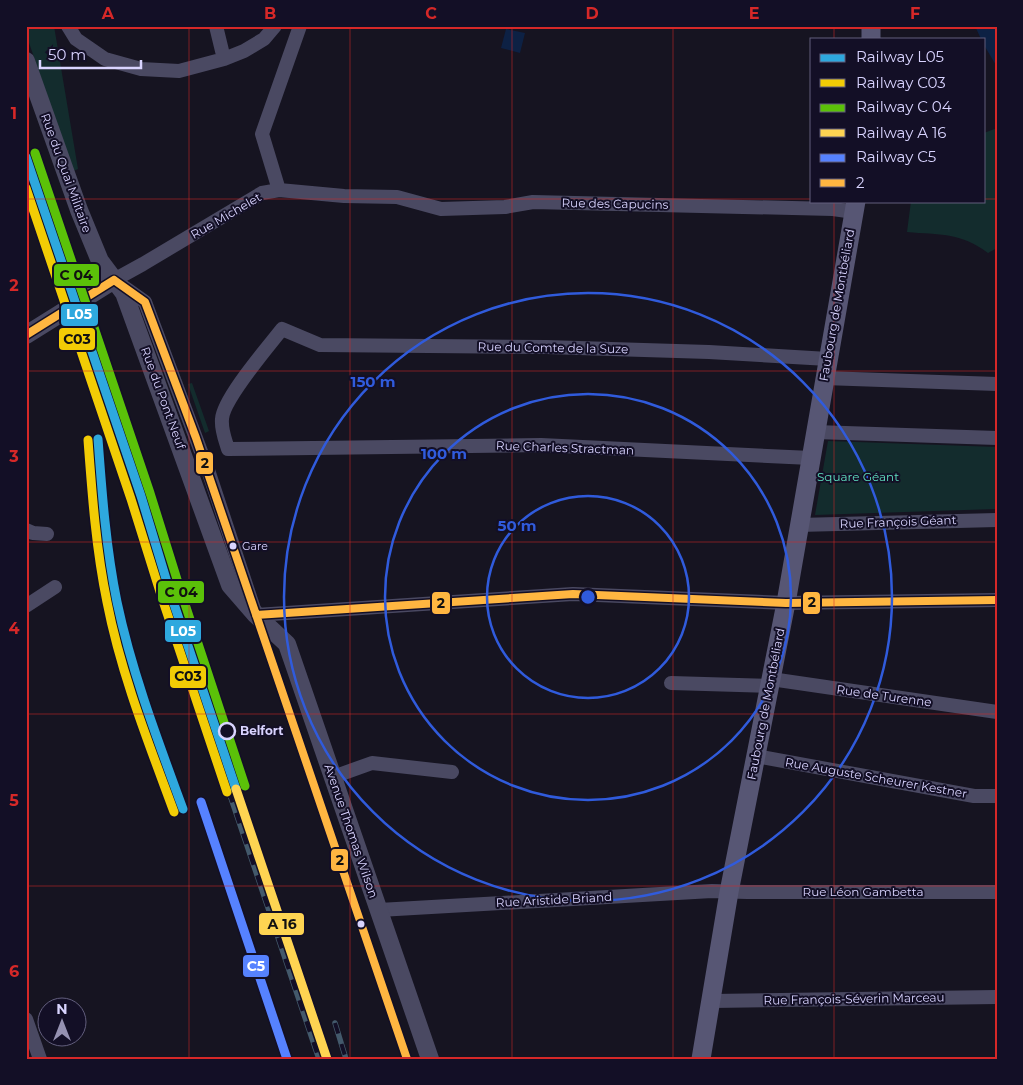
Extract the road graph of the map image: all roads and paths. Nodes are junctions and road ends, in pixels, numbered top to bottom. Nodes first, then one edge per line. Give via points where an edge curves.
1 (68, 26) edge
2 (216, 26) edge
3 (275, 26) edge
4 (300, 26) edge
5 (224, 59) junction
6 (26, 61) edge
7 (278, 190) junction
8 (378, 196) joint
9 (855, 206) edge
10 (114, 280) junction
11 (26, 335) edge
12 (828, 359) junction
13 (824, 378) junction
14 (997, 384) edge
15 (815, 432) junction
16 (997, 438) edge
17 (228, 449) joint
18 (811, 458) junction
19 (997, 520) edge
20 (798, 525) junction
21 (26, 530) edge
22 (47, 534) dead end
23 (55, 587) dead end
24 (997, 600) edge
25 (786, 603) junction
26 (26, 606) edge
27 (256, 614) junction
28 (771, 682) junction
29 (671, 683) dead end
30 (997, 712) edge
31 (756, 756) junction
32 (452, 772) dead end
33 (333, 777) junction
34 (997, 796) edge
35 (729, 892) junction
36 (997, 892) edge
37 (379, 910) junction
38 (997, 998) edge
39 (712, 1001) junction
40 (26, 1019) edge
41 (40, 1059) edge
42 (430, 1059) edge
43 (701, 1059) edge

1 - 5 street via 76,40 105,59 141,69 179,71
2 - 5 street
3 - 5 street via 264,39
4 - 7 street via 262,134
6 - 10 street, Rue du Quai Militaire via 79,210 100,261
7 - 8 street, Rue Michelet
7 - 10 street, Rue Michelet via 262,193
8 - 9 street, Rue des Capucins via 397,197 441,209 505,207 533,202 833,209
9 - 12 main road, Faubourg de Montbéliard
10 - 11 street
10 - 27 street, Rue du Pont Neuf via 124,293 230,585
12 - 13 main road, Faubourg de Montbéliard
12 - 17 street, Rue du Comte de la Suze via 569,347 320,345 282,329 229,398 222,417
13 - 14 street
13 - 15 main road, Faubourg de Montbéliard
15 - 16 street
15 - 18 main road, Faubourg de Montbéliard
17 - 18 street, Rue Charles Stractman via 541,445
18 - 20 main road, Faubourg de Montbéliard
19 - 20 street, Rue François Géant
20 - 25 main road, Faubourg de Montbéliard
21 - 22 street
23 - 26 street
24 - 25 street
25 - 27 street via 572,594
25 - 28 main road, Faubourg de Montbéliard
27 - 33 street, Avenue Thomas Wilson via 287,644
28 - 29 street, Rue de Turenne
28 - 30 street, Rue de Turenne
28 - 31 main road, Faubourg de Montbéliard
31 - 34 street, Rue Auguste Scheurer Kestner via 974,796
31 - 35 main road, Faubourg de Montbéliard
32 - 33 street via 372,763
33 - 37 street, Avenue Thomas Wilson
35 - 36 street, Rue Léon Gambetta
35 - 37 street, Rue Aristide Briand
35 - 39 main road, Faubourg de Montbéliard
37 - 42 street, Avenue Thomas Wilson
38 - 39 street, Rue François-Séverin Marceau
39 - 43 main road, Faubourg de Montbéliard
40 - 41 street

